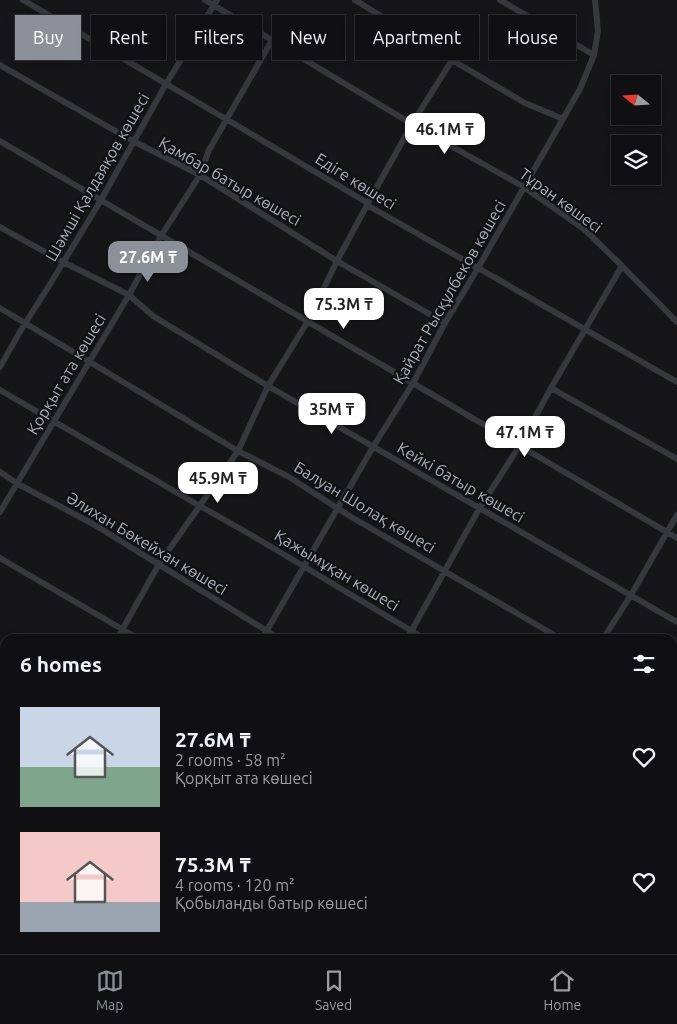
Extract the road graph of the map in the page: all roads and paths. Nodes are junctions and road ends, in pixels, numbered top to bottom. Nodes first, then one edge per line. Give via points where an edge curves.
1 (23, 0) edge
2 (205, 0) edge
3 (355, 0) edge
4 (500, 0) edge
5 (595, 0) edge
6 (215, 3) edge
7 (379, 15) edge
8 (272, 40) joint
9 (594, 55) junction
10 (305, 60) edge
11 (452, 60) joint
12 (0, 65) edge
13 (166, 84) junction
14 (226, 119) junction
15 (562, 119) junction
16 (412, 124) junction
17 (0, 140) edge
18 (133, 141) junction
19 (200, 175) junction
20 (524, 187) junction
21 (101, 200) junction
22 (367, 205) junction
23 (0, 227) edge
24 (161, 236) junction
25 (337, 260) junction
26 (63, 262) junction
27 (622, 266) junction
28 (478, 268) junction
29 (129, 295) junction
30 (0, 308) edge
31 (308, 321) junction
32 (677, 322) edge
33 (26, 323) junction
34 (445, 323) junction
35 (584, 330) junction
36 (90, 361) junction
37 (0, 367) edge
38 (677, 382) edge
39 (413, 384) junction
40 (268, 386) junction
41 (551, 388) junction
42 (0, 390) edge
43 (54, 421) junction
44 (373, 446) junction
45 (520, 446) junction
46 (238, 451) junction
47 (677, 459) edge
48 (0, 472) edge
49 (18, 484) junction
50 (200, 506) junction
51 (338, 508) junction
52 (479, 509) junction
53 (0, 512) edge
54 (677, 515) edge
55 (666, 532) junction
56 (677, 538) edge
57 (0, 558) edge
58 (159, 564) junction
59 (304, 566) junction
60 (446, 571) junction
61 (631, 595) junction
62 (677, 622) edge
63 (123, 630) junction
64 (267, 631) junction
65 (412, 631) junction
66 (120, 634) edge
67 (130, 634) edge
68 (265, 634) edge
69 (272, 634) edge
70 (410, 634) edge
71 (417, 634) edge
72 (553, 634) edge
73 (607, 634) edge

1 - 13 street, Едіге көшесі
2 - 6 street, Тұран көшесі
3 - 7 street
4 - 9 street
5 - 9 street, Қайрат Рысқұлбеков көшесі via 598,31
6 - 8 street, Тұран көшесі
6 - 13 street, Шәмші Қалдаяқов көшесі
8 - 14 street, Қорқыт ата көшесі
9 - 15 street, Қайрат Рысқұлбеков көшесі via 580,89
10 - 16 street, Тұран көшесі
11 - 15 street via 525,103
11 - 16 street
12 - 18 street, Қамбар батыр көшесі
13 - 14 street, Едіге көшесі
13 - 18 street, Шәмші Қалдаяқов көшесі
14 - 19 street, Қорқыт ата көшесі
14 - 22 street, Едіге көшесі
15 - 20 street, Қайрат Рысқұлбеков көшесі
16 - 20 street, Тұран көшесі
16 - 22 street
17 - 21 street
18 - 19 street, Қамбар батыр көшесі
18 - 21 street, Шәмші Қалдаяқов көшесі
19 - 24 street, Қорқыт ата көшесі
19 - 25 street, Қамбар батыр көшесі
20 - 27 street, Тұран көшесі via 584,229
20 - 28 street, Қайрат Рысқұлбеков көшесі
21 - 24 street
21 - 26 street, Шәмші Қалдаяқов көшесі
22 - 25 street
22 - 28 street, Едіге көшесі
23 - 26 street, Кейкі батыр көшесі
24 - 29 street, Қорқыт ата көшесі
24 - 31 street
25 - 31 street
25 - 34 street, Қамбар батыр көшесі
26 - 29 street, Кейкі батыр көшесі
26 - 33 street, Шәмші Қалдаяқов көшесі
27 - 32 street, Тұран көшесі
27 - 35 street
28 - 34 street, Қайрат Рысқұлбеков көшесі
28 - 35 street, Едіге көшесі
29 - 36 street, Қорқыт ата көшесі
29 - 40 street, Кейкі батыр көшесі via 153,316
30 - 33 street, Балуан Шолақ көшесі
31 - 39 street
31 - 40 street
33 - 36 street, Балуан Шолақ көшесі
33 - 37 street, Шәмші Қалдаяқов көшесі
34 - 39 street, Қайрат Рысқұлбеков көшесі
35 - 38 street, Едіге көшесі
35 - 41 street
36 - 43 street, Қорқыт ата көшесі
36 - 46 street, Балуан Шолақ көшесі
39 - 44 street, Қайрат Рысқұлбеков көшесі
39 - 45 street
40 - 44 street, Кейкі батыр көшесі
40 - 46 street
41 - 45 street
41 - 47 street
42 - 43 street, Қажымұқан көшесі
43 - 49 street, Қорқыт ата көшесі
43 - 50 street, Қажымұқан көшесі
44 - 51 street, Қайрат Рысқұлбеков көшесі
44 - 52 street, Кейкі батыр көшесі
45 - 52 street
45 - 55 street
46 - 50 street
46 - 51 street, Балуан Шолақ көшесі via 289,477
48 - 49 street, Әлихан Бөкейхан көшесі
49 - 53 street, Қорқыт ата көшесі
49 - 58 street, Әлихан Бөкейхан көшесі
50 - 58 street
50 - 59 street, Қажымұқан көшесі
51 - 59 street, Қайрат Рысқұлбеков көшесі
51 - 60 street, Балуан Шолақ көшесі
52 - 60 street
52 - 61 street, Кейкі батыр көшесі
54 - 55 street
55 - 56 street
55 - 61 street
57 - 63 street
58 - 63 street
58 - 64 street, Әлихан Бөкейхан көшесі
59 - 64 street, Қайрат Рысқұлбеков көшесі
59 - 65 street, Қажымұқан көшесі
60 - 65 street
60 - 72 street, Балуан Шолақ көшесі
61 - 62 street, Кейкі батыр көшесі
61 - 73 street
63 - 66 street
63 - 67 street
64 - 68 street, Қайрат Рысқұлбеков көшесі
64 - 69 street, Әлихан Бөкейхан көшесі
65 - 70 street
65 - 71 street, Қажымұқан көшесі

